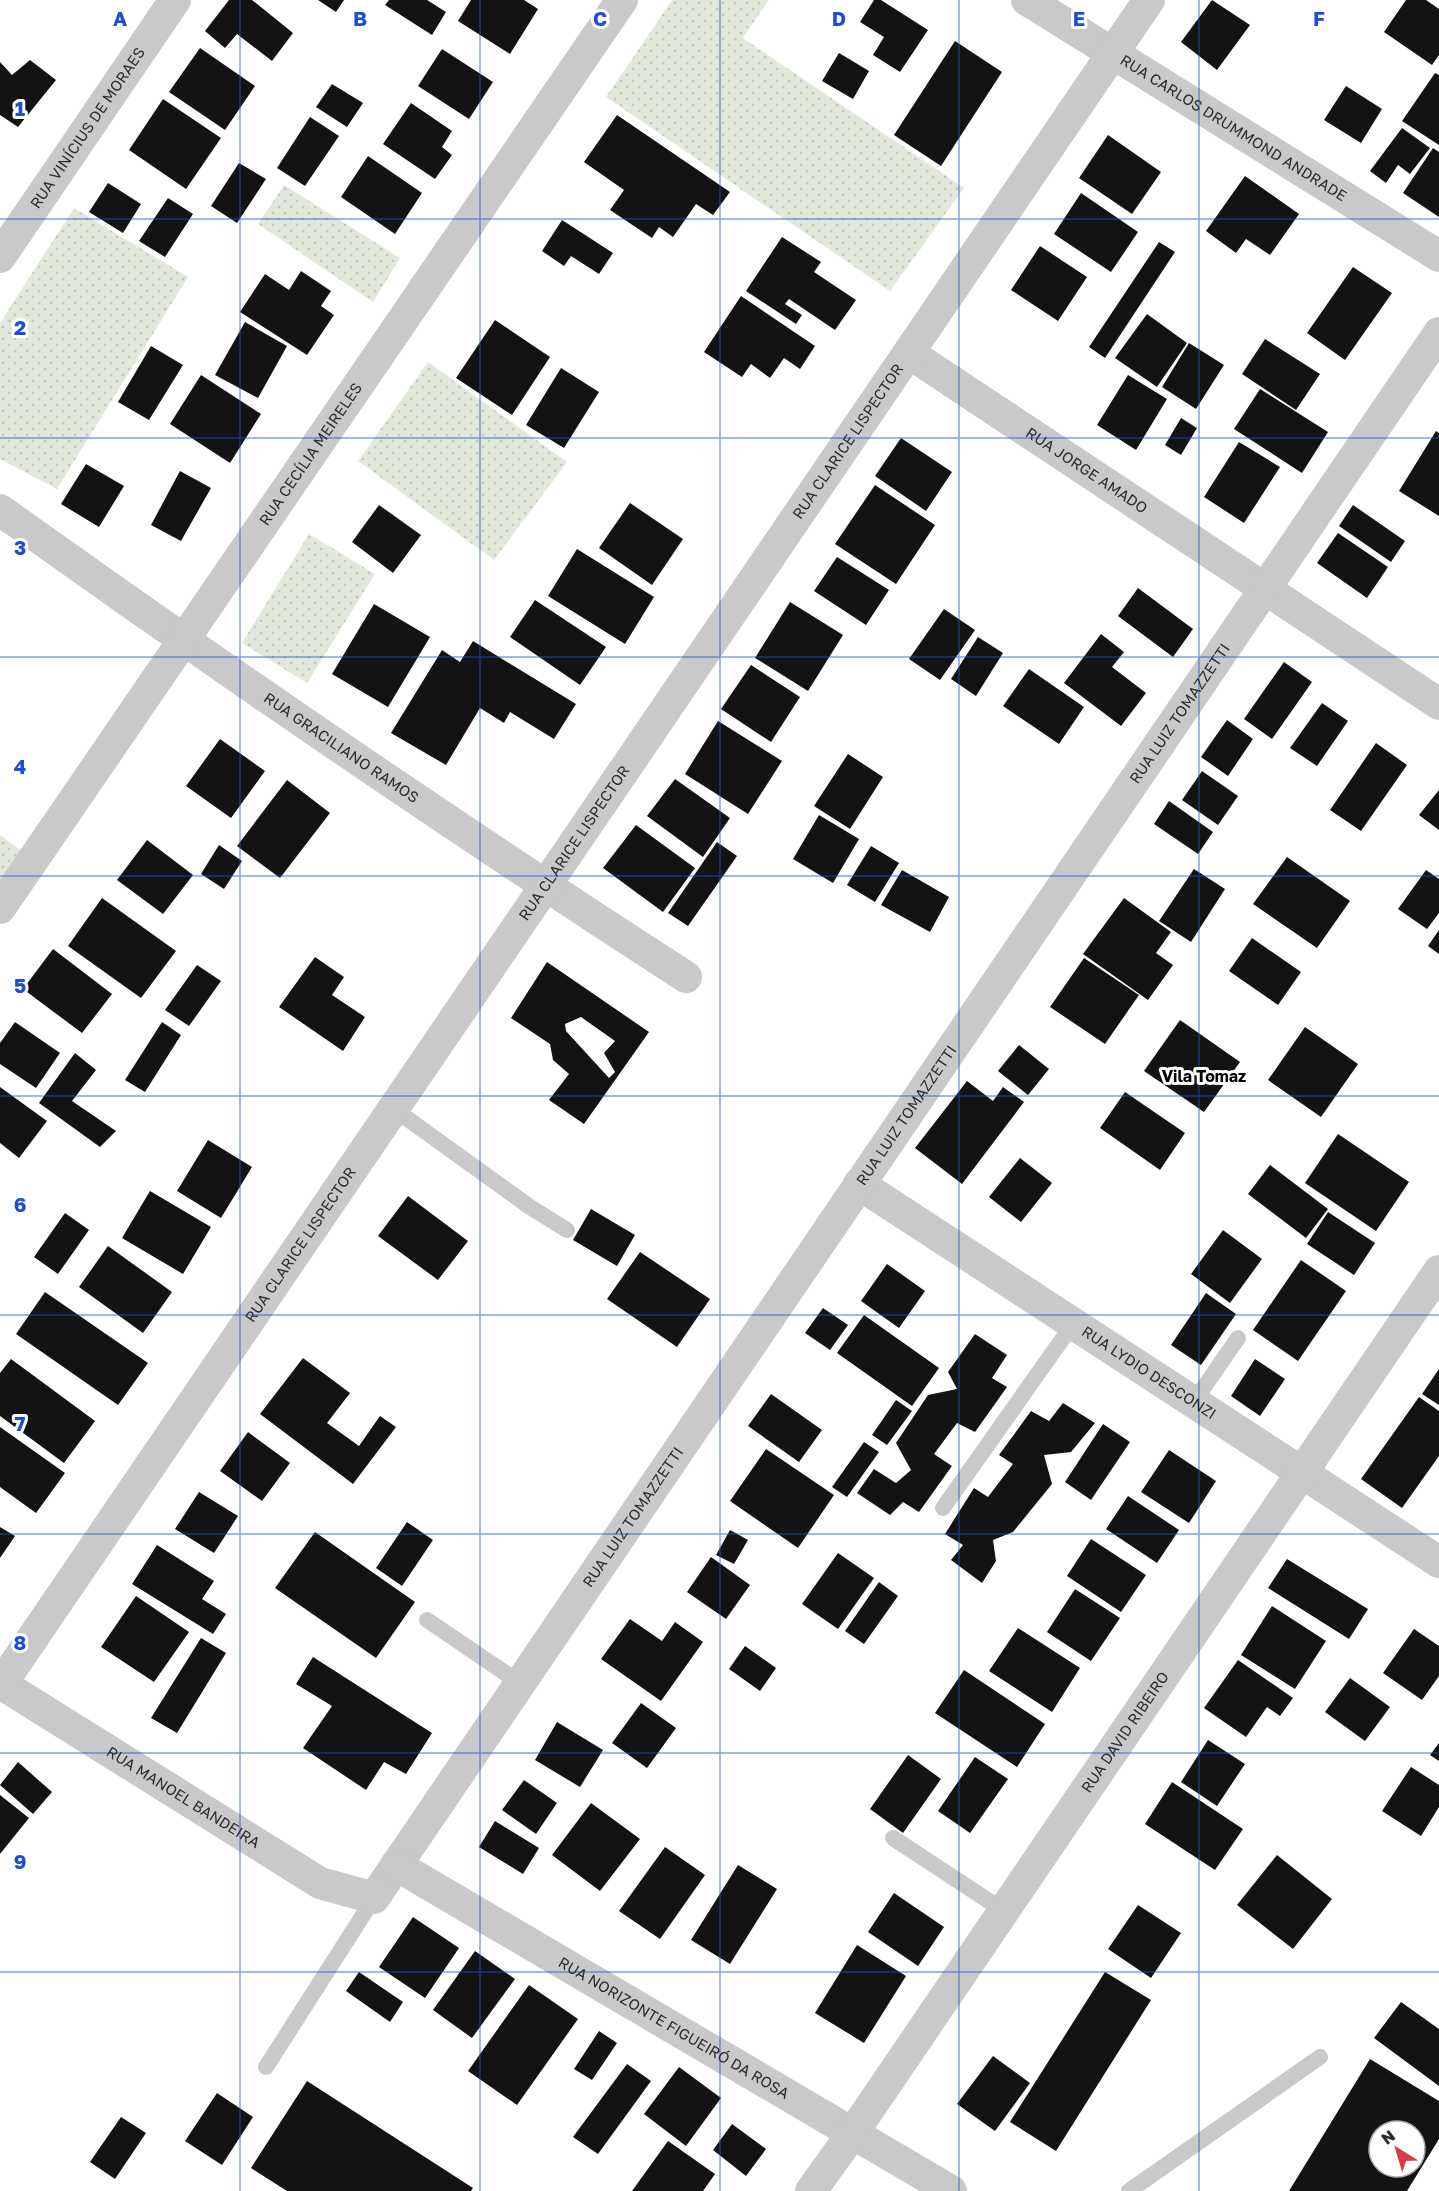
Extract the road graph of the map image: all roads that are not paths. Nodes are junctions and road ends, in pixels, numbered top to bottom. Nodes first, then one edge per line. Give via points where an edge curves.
1 (175, 0) edge
2 (622, 0) edge
3 (1027, 0) edge
4 (1149, 0) edge
5 (1113, 53) junction
6 (1439, 255) edge
7 (0, 257) edge
8 (1439, 333) edge
9 (909, 353) junction
10 (0, 510) edge
11 (1265, 589) junction
12 (183, 641) junction
13 (1439, 704) edge
14 (545, 886) junction
15 (0, 908) edge
16 (686, 977) dead end
17 (394, 1108) junction
18 (859, 1184) junction
19 (567, 1230) dead end
20 (1439, 1270) edge
21 (1072, 1324) junction
22 (1239, 1338) dead end
23 (1193, 1403) junction
24 (1301, 1473) junction
25 (943, 1508) dead end
26 (1439, 1562) edge
27 (427, 1620) dead end
28 (520, 1683) junction
29 (1, 1684) edge
30 (893, 1838) dead end
31 (396, 1865) junction
32 (374, 1898) junction
33 (1004, 1911) junction
34 (1320, 2057) dead end
35 (266, 2067) dead end
36 (852, 2134) junction
37 (811, 2191) edge
38 (951, 2191) edge
39 (1129, 2191) edge

1 - 7 street, RUA VINÍCIUS DE MORAES
2 - 12 street, RUA CECÍLIA MEIRELES
3 - 5 street, RUA CARLOS DRUMMOND ANDRADE
4 - 5 street, RUA CLARICE LISPECTOR
5 - 6 street, RUA CARLOS DRUMMOND ANDRADE
5 - 9 street, RUA CLARICE LISPECTOR
8 - 11 street, RUA LUIZ TOMAZZETTI
9 - 11 street, RUA JORGE AMADO
9 - 14 street, RUA CLARICE LISPECTOR
10 - 12 street, RUA GRACILIANO RAMOS
11 - 13 street, RUA JORGE AMADO
11 - 18 street, RUA LUIZ TOMAZZETTI
12 - 14 street, RUA GRACILIANO RAMOS
12 - 15 street, RUA CECÍLIA MEIRELES
14 - 16 street, RUA GRACILIANO RAMOS
14 - 17 street, RUA CLARICE LISPECTOR
17 - 19 lane
17 - 29 street, RUA CLARICE LISPECTOR
18 - 21 street, RUA LYDIO DESCONZI
18 - 28 street, RUA LUIZ TOMAZZETTI
20 - 24 street, RUA DAVID RIBEIRO
21 - 23 street, RUA LYDIO DESCONZI
21 - 25 lane
22 - 23 lane
23 - 24 street, RUA LYDIO DESCONZI
24 - 26 street, RUA LYDIO DESCONZI
24 - 33 street, RUA DAVID RIBEIRO
27 - 28 lane
28 - 31 street, RUA LUIZ TOMAZZETTI
29 - 32 street, RUA MANOEL BANDEIRA via 320,1883
30 - 33 lane
31 - 32 street, RUA LUIZ TOMAZZETTI
31 - 36 street, RUA NORIZONTE FIGUEIRÓ DA ROSA
32 - 35 lane
33 - 36 street, RUA DAVID RIBEIRO
34 - 39 lane
36 - 37 street, RUA DAVID RIBEIRO
36 - 38 street, RUA NORIZONTE FIGUEIRÓ DA ROSA

